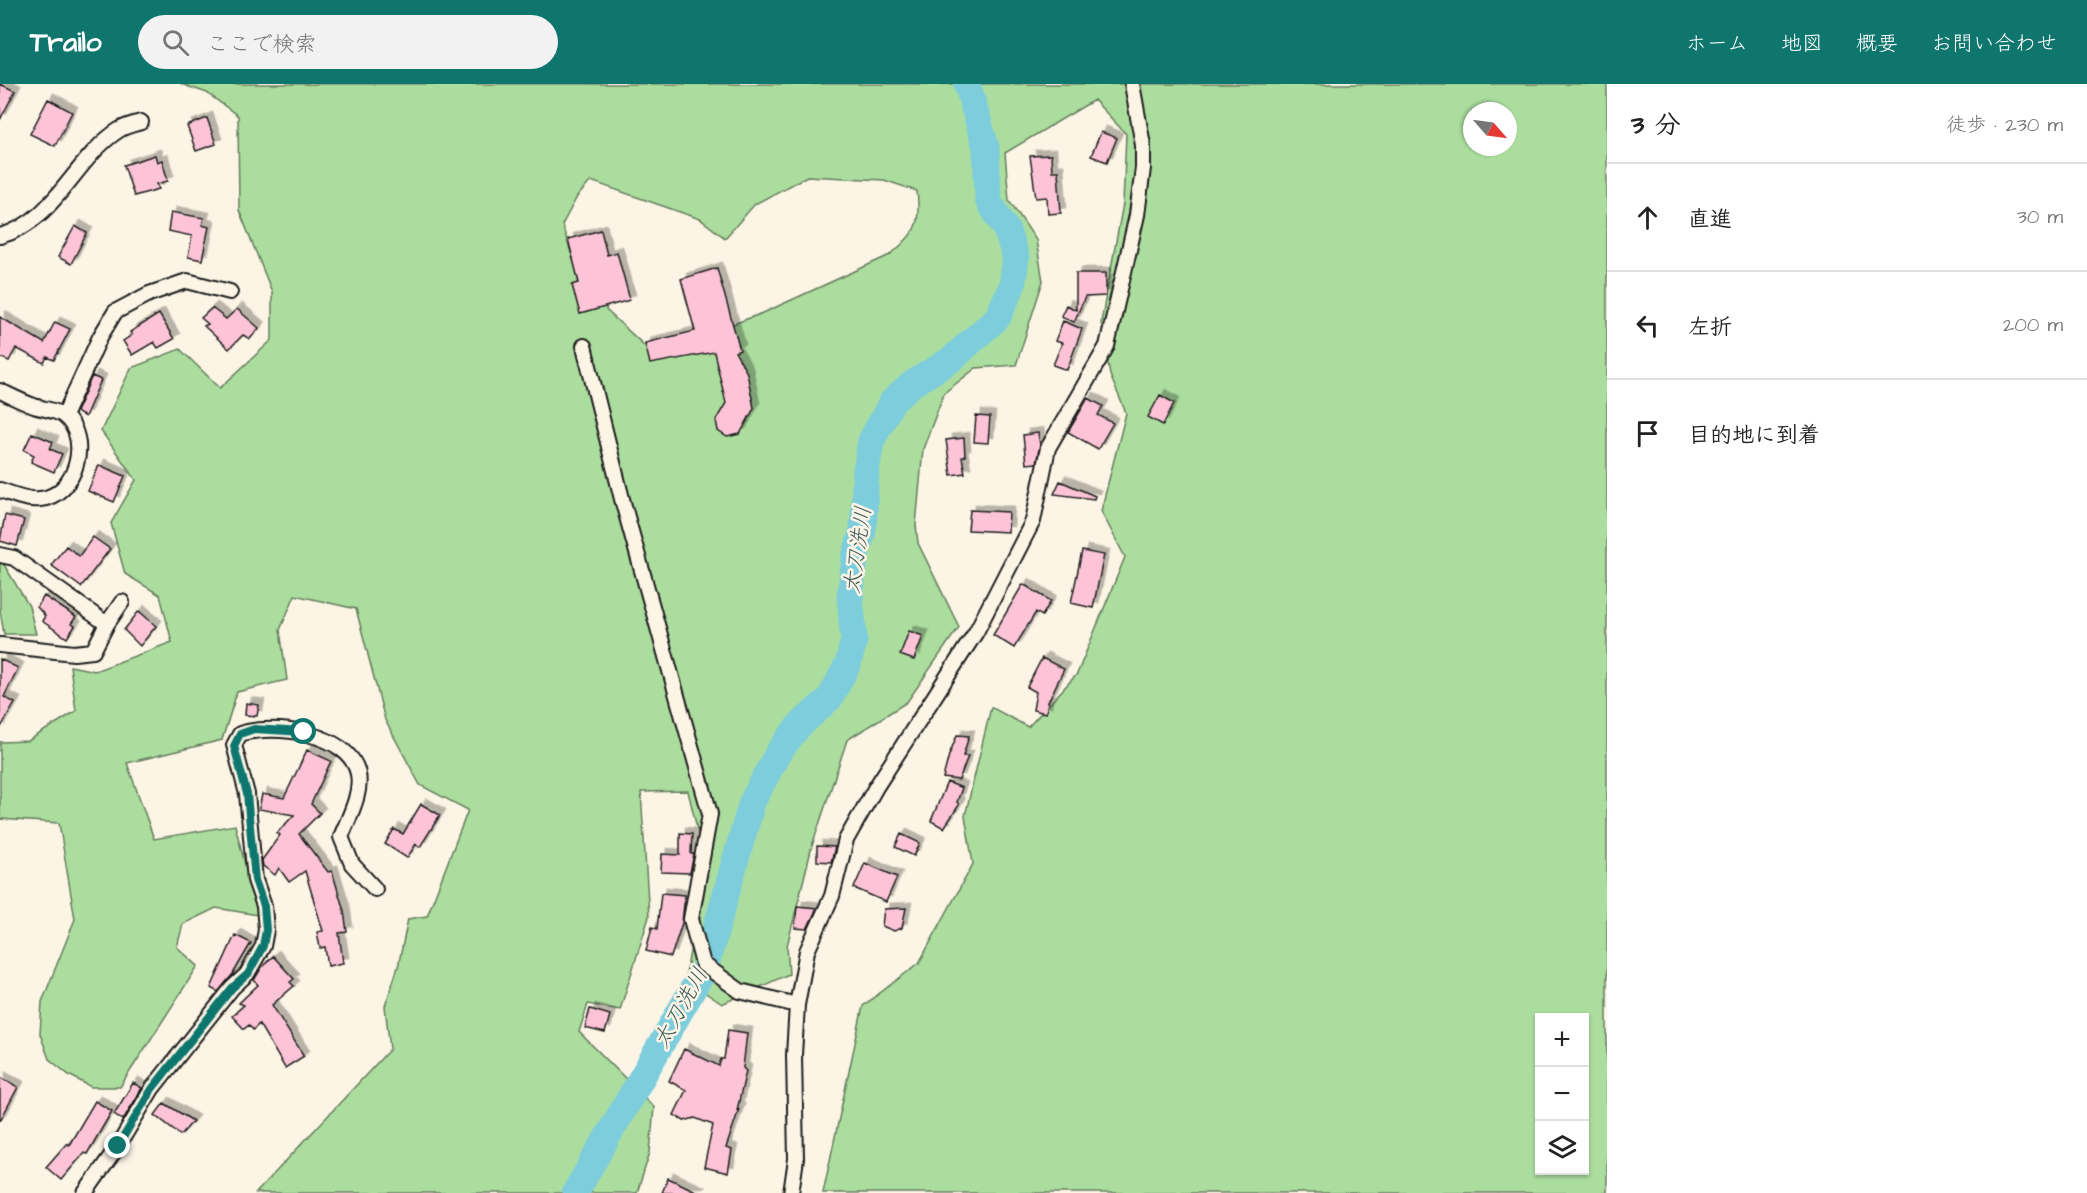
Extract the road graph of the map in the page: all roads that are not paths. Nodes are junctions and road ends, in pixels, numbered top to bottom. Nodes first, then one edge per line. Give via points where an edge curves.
1 (1131, 84) edge
2 (141, 122) dead end
3 (0, 236) edge
4 (230, 292) dead end
5 (584, 346) dead end
6 (0, 391) edge
7 (64, 416) junction
8 (0, 490) edge
9 (0, 555) edge
10 (122, 602) dead end
11 (107, 624) junction
12 (0, 645) edge
13 (375, 889) dead end
14 (796, 1005) junction
15 (85, 1193) edge
16 (791, 1193) edge

1 - 14 street via 1143,145 1143,168 1137,215 1107,346 1048,448 1033,521 976,632 846,840 832,896 807,951
2 - 3 street via 120,129 95,152 36,219
4 - 7 street via 187,281 149,294 115,312
5 - 14 street via 622,499 710,814 691,919 703,964 740,991
6 - 7 street
7 - 8 street via 77,434 79,453 71,477 57,493 42,500
9 - 11 street via 14,558
10 - 11 street
11 - 12 street via 93,651 74,653
13 - 15 street via 351,864 340,837 356,794 358,775 354,765 328,741 304,732 254,729 240,734 234,746 247,794 255,880 264,906 263,946 248,974 232,988 152,1089
14 - 16 street via 796,1159

